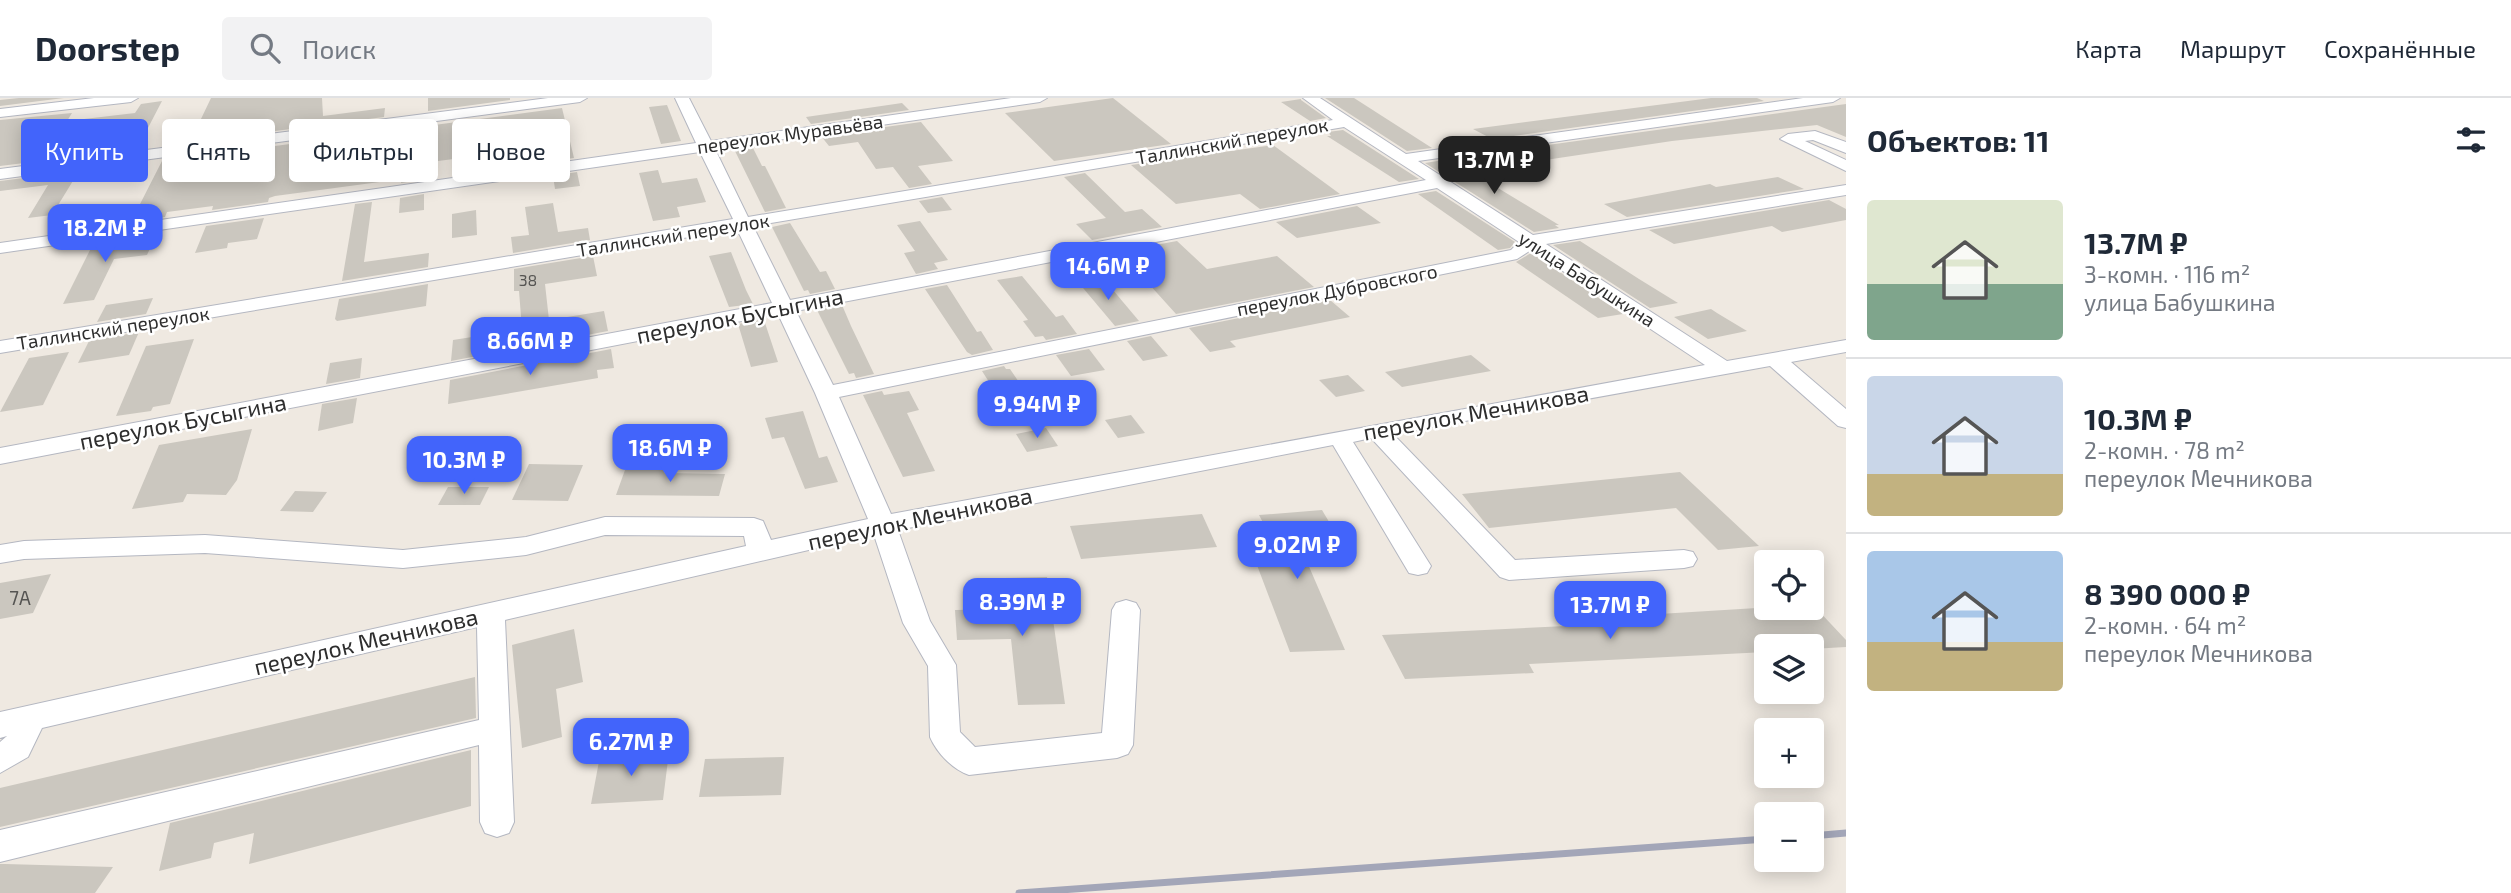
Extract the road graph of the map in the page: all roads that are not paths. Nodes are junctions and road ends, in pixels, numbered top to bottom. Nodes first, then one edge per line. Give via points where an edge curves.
1 (131, 98) edge
2 (580, 98) edge
3 (682, 98) edge
4 (1040, 98) edge
5 (1310, 98) edge
6 (1833, 105) edge
7 (0, 113) edge
8 (1345, 122) junction
9 (705, 147) junction
10 (1846, 149) edge
11 (1819, 153) junction
12 (1402, 159) junction
13 (1846, 166) edge
14 (0, 174) edge
15 (1438, 183) junction
16 (1846, 190) edge
17 (741, 223) junction
18 (1531, 241) junction
19 (0, 248) edge
20 (784, 307) junction
21 (1846, 346) edge
22 (0, 347) edge
23 (1776, 359) junction
24 (1724, 368) junction
25 (826, 393) junction
26 (1846, 421) edge
27 (1377, 430) junction
28 (1339, 437) junction
29 (0, 456) edge
30 (883, 524) junction
31 (761, 552) junction
32 (0, 554) edge
33 (1684, 559) dead end
34 (1418, 566) dead end
35 (1126, 610) dead end
36 (491, 613) junction
37 (33, 718) junction
38 (0, 725) edge
39 (494, 729) junction
40 (0, 759) edge
41 (497, 822) dead end
42 (0, 846) edge

1 - 7 street
2 - 14 street
3 - 9 street
4 - 9 street, переулок Муравьёва
5 - 8 street, улица Бабушкина
6 - 12 street via 1810,101
8 - 12 street, улица Бабушкина
8 - 17 street, Таллинский переулок
9 - 17 street
9 - 19 street, переулок Муравьёва
10 - 11 street
10 - 11 street via 1815,135 1787,139
11 - 13 street
12 - 15 street, улица Бабушкина
15 - 18 street, улица Бабушкина
15 - 20 street, переулок Бусыгина
16 - 18 street, переулок Дубровского
17 - 20 street
17 - 22 street, Таллинский переулок
18 - 24 street, улица Бабушкина
18 - 25 street, переулок Дубровского via 1517,254
20 - 25 street
20 - 29 street, переулок Бусыгина
21 - 23 street, переулок Мечникова
23 - 24 street, переулок Мечникова
23 - 26 street
24 - 27 street, переулок Мечникова
25 - 30 street
27 - 28 street, переулок Мечникова
27 - 33 street via 1509,570
28 - 30 street, переулок Мечникова
28 - 34 street
30 - 31 street, переулок Мечникова
30 - 35 street via 917,624 942,664 945,737 969,761 1117,745
31 - 32 street via 754,527 605,526 526,546 403,559 205,544
31 - 36 street, переулок Мечникова
36 - 37 street, переулок Мечникова
36 - 39 street
37 - 38 street, переулок Мечникова
37 - 40 street via 18,748
39 - 41 street
39 - 42 street

